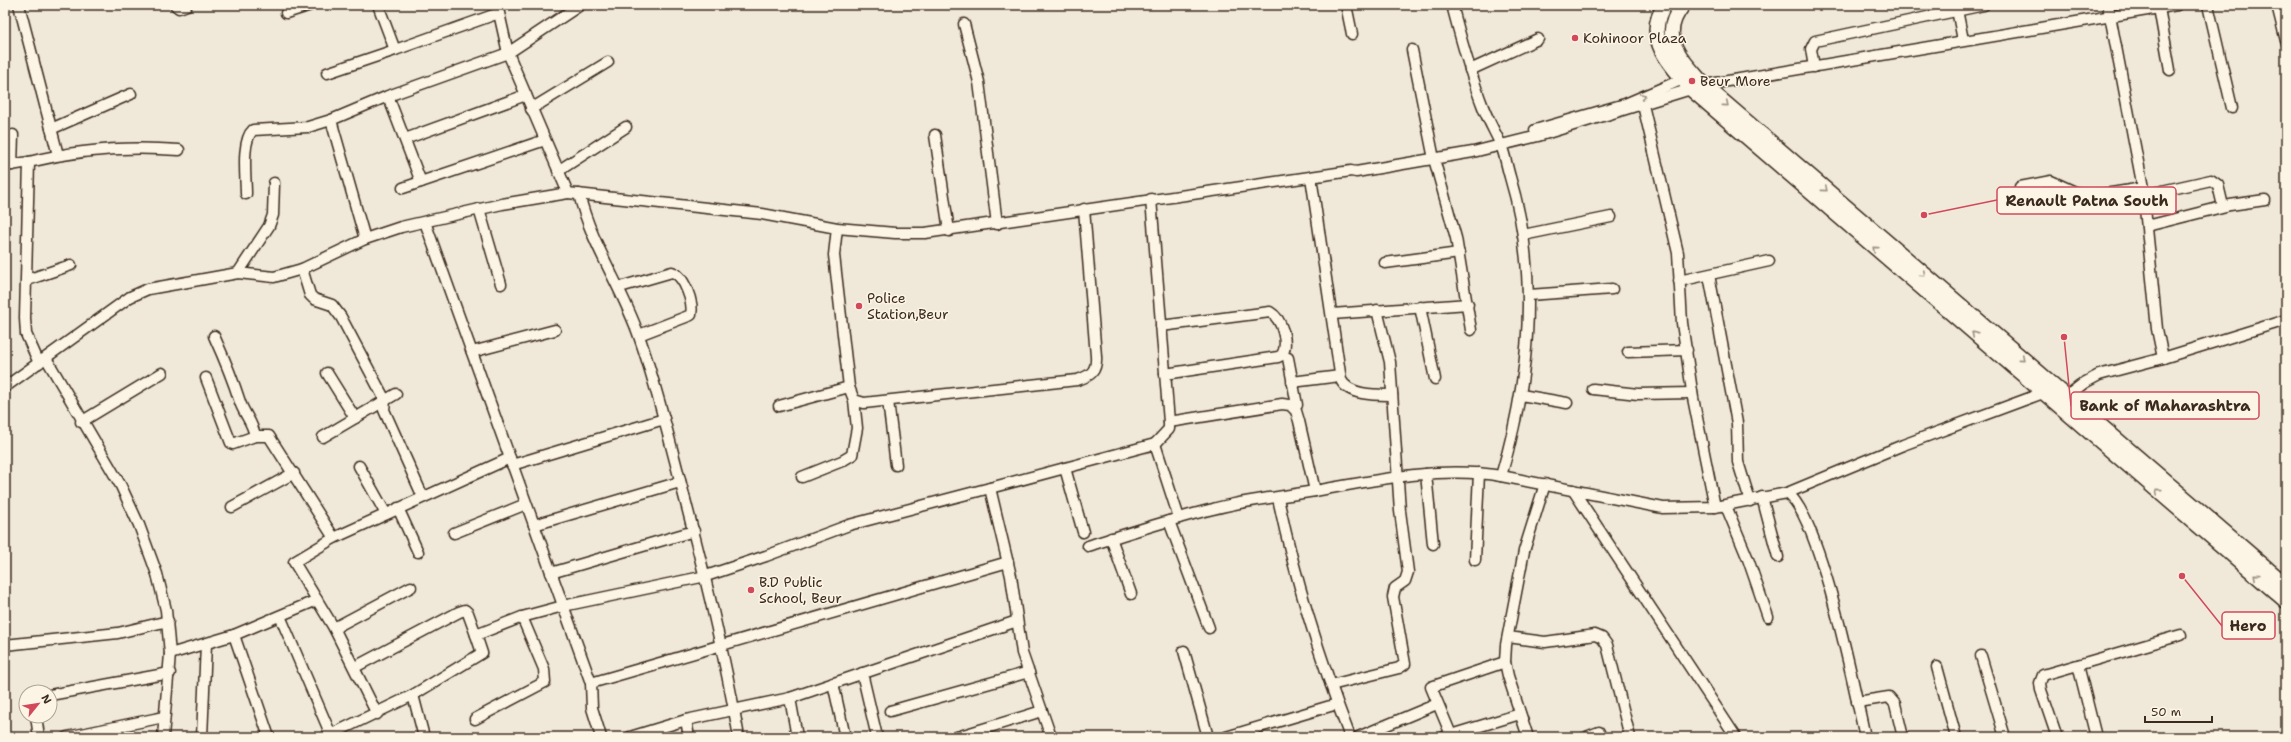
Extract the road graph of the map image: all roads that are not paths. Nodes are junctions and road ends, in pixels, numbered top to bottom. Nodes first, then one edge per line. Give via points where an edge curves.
1 (19, 5) edge
2 (175, 5) edge
3 (187, 5) edge
4 (311, 5) edge
5 (378, 5) edge
6 (580, 5) edge
7 (1346, 5) edge
8 (1452, 5) edge
9 (1683, 5) edge
10 (1984, 5) edge
11 (2108, 5) edge
12 (2176, 5) edge
13 (2208, 5) edge
14 (2277, 5) edge
15 (1660, 7) edge
16 (1957, 8) edge
17 (2159, 8) junction
18 (498, 9) edge
19 (286, 13) dead end
20 (2110, 16) junction
21 (964, 24) dead end
22 (1352, 34) dead end
23 (1538, 39) dead end
24 (1963, 40) junction
25 (2286, 41) edge
26 (395, 50) junction
27 (1412, 50) dead end
28 (508, 53) junction
29 (608, 62) dead end
30 (1814, 66) junction
31 (1470, 70) junction
32 (2170, 70) dead end
33 (327, 73) dead end
34 (1689, 81) junction
35 (1704, 85) junction
36 (131, 94) dead end
37 (526, 95) junction
38 (388, 96) junction
39 (1643, 105) junction
40 (2232, 108) dead end
41 (532, 109) junction
42 (331, 120) junction
43 (626, 127) dead end
44 (51, 129) junction
45 (13, 135) dead end
46 (935, 135) dead end
47 (405, 139) junction
48 (545, 140) junction
49 (1500, 143) junction
50 (180, 150) dead end
51 (58, 155) junction
52 (1433, 157) junction
53 (29, 162) junction
54 (9, 165) edge
55 (558, 171) junction
56 (1311, 177) junction
57 (421, 182) junction
58 (274, 183) dead end
59 (2020, 187) dead end
60 (403, 188) dead end
61 (2144, 191) junction
62 (568, 192) junction
63 (246, 194) dead end
64 (579, 194) junction
65 (1151, 199) junction
66 (2265, 200) dead end
67 (2223, 206) junction
68 (479, 209) junction
69 (1084, 209) junction
70 (1843, 213) junction
71 (1611, 217) dead end
72 (425, 222) junction
73 (997, 224) junction
74 (2147, 226) junction
75 (837, 228) junction
76 (950, 231) junction
77 (1523, 234) junction
78 (366, 239) junction
79 (1459, 253) junction
80 (1769, 261) dead end
81 (1385, 263) dead end
82 (71, 265) dead end
83 (302, 269) junction
84 (238, 273) junction
85 (1709, 275) junction
86 (27, 280) junction
87 (1680, 281) junction
88 (501, 284) dead end
89 (620, 288) junction
90 (1612, 289) dead end
91 (1529, 295) junction
92 (1468, 304) junction
93 (1420, 307) junction
94 (1377, 310) junction
95 (1332, 314) junction
96 (2286, 320) edge
97 (1161, 326) junction
98 (555, 330) dead end
99 (1471, 330) dead end
100 (639, 335) junction
101 (214, 336) dead end
102 (1687, 350) junction
103 (472, 352) junction
104 (1628, 352) dead end
105 (1288, 358) dead end
106 (2163, 358) junction
107 (43, 361) junction
108 (162, 373) dead end
109 (328, 373) dead end
110 (1165, 374) junction
111 (1340, 376) junction
112 (206, 378) dead end
113 (1435, 379) dead end
114 (1292, 382) junction
115 (5, 387) edge
116 (849, 387) junction
117 (1594, 389) dead end
118 (1692, 393) junction
119 (2043, 393) junction
120 (396, 394) dead end
121 (1392, 395) junction
122 (1521, 395) junction
123 (385, 400) junction
124 (854, 400) junction
125 (888, 401) junction
126 (2062, 401) junction
127 (1567, 403) dead end
128 (1297, 405) dead end
129 (779, 406) dead end
130 (355, 418) junction
131 (664, 419) junction
132 (81, 422) junction
133 (1169, 422) junction
134 (255, 436) junction
135 (323, 437) dead end
136 (1155, 444) junction
137 (511, 462) junction
138 (896, 465) dead end
139 (359, 466) dead end
140 (1065, 468) junction
141 (294, 472) junction
142 (1479, 473) junction
143 (1426, 474) junction
144 (1501, 476) junction
145 (802, 477) dead end
146 (1398, 477) junction
147 (680, 482) junction
148 (1545, 484) junction
149 (990, 488) junction
150 (1572, 490) junction
151 (1315, 491) junction
152 (1787, 493) junction
153 (423, 497) junction
154 (1762, 497) junction
155 (1278, 498) junction
156 (1750, 501) junction
157 (526, 504) junction
158 (1726, 506) junction
159 (232, 507) dead end
160 (1715, 507) junction
161 (398, 508) junction
162 (386, 514) junction
163 (1174, 519) junction
164 (534, 525) junction
165 (694, 531) junction
166 (1083, 532) dead end
167 (454, 533) dead end
168 (334, 538) junction
169 (1111, 538) junction
170 (1433, 544) dead end
171 (1088, 546) dead end
172 (418, 552) dead end
173 (1778, 557) dead end
174 (1475, 560) dead end
175 (1008, 562) junction
176 (551, 573) junction
177 (706, 576) junction
178 (2286, 585) edge
179 (411, 587) dead end
180 (1131, 594) dead end
181 (318, 600) junction
182 (2286, 601) edge
183 (563, 606) junction
184 (280, 616) junction
185 (1768, 617) dead end
186 (522, 618) junction
187 (168, 621) junction
188 (1017, 621) junction
189 (334, 628) junction
190 (1209, 628) dead end
191 (234, 635) junction
192 (476, 635) junction
193 (2181, 635) dead end
194 (1508, 637) junction
195 (206, 644) junction
196 (5, 645) edge
197 (723, 646) junction
198 (1184, 651) dead end
199 (170, 654) junction
200 (1981, 656) dead end
201 (1506, 662) junction
202 (2078, 665) junction
203 (355, 666) junction
204 (1937, 667) dead end
205 (1028, 672) junction
206 (170, 673) junction
207 (862, 673) junction
208 (591, 683) junction
209 (833, 683) junction
210 (1331, 685) junction
211 (58, 694) edge
212 (413, 696) junction
213 (790, 698) junction
214 (1858, 702) junction
215 (1337, 704) junction
216 (1437, 704) junction
217 (734, 709) junction
218 (890, 711) dead end
219 (1042, 711) junction
220 (377, 714) junction
221 (1520, 714) junction
222 (164, 717) junction
223 (475, 719) dead end
224 (686, 720) junction
225 (37, 724) edge
226 (1599, 732) dead end
227 (329, 736) edge
228 (1449, 736) edge
229 (39, 737) edge
230 (67, 737) edge
231 (163, 737) edge
232 (202, 737) edge
233 (269, 737) edge
234 (424, 737) edge
235 (601, 737) edge
236 (630, 737) edge
237 (689, 737) edge
238 (739, 737) edge
239 (797, 737) edge
240 (844, 737) edge
241 (877, 737) edge
242 (957, 737) edge
243 (1051, 737) edge
244 (1208, 737) edge
245 (1226, 737) edge
246 (1350, 737) edge
247 (1358, 737) edge
248 (1528, 737) edge
249 (1586, 737) edge
250 (1630, 737) edge
251 (1736, 737) edge
252 (1866, 737) edge
253 (1903, 737) edge
254 (1956, 737) edge
255 (2005, 737) edge
256 (2057, 737) edge
257 (2096, 737) edge

1 - 44 street
2 - 3 street via 179,8
4 - 19 street
5 - 26 street
6 - 28 street
7 - 22 street
8 - 31 street
9 - 34 highway via 1673,20 1670,31
10 - 16 street
11 - 20 street
12 - 17 street
13 - 40 street
14 - 25 street
15 - 34 highway via 1655,24 1657,40 1665,56
16 - 24 street
16 - 30 street via 1815,41 1810,48
17 - 20 street
17 - 32 street
18 - 26 street
18 - 28 street
20 - 24 street
20 - 61 street
21 - 73 street via 978,82
23 - 31 street
24 - 30 street
26 - 33 street
27 - 52 street
28 - 37 street
28 - 38 street
29 - 41 street
30 - 35 street
31 - 49 street via 1482,106
34 - 35 highway
34 - 39 street
49 -> 34 street
34 - 70 highway
35 -> 70 highway
36 - 44 street
37 - 41 street
37 - 47 street
38 - 42 street
38 - 47 street
39 - 49 street
39 - 87 street via 1678,253
41 - 48 street
42 - 63 street via 308,128 253,130 248,135 246,144
42 - 78 street
43 - 55 street
44 - 51 street
45 - 54 street
46 - 76 street
47 - 57 street
48 - 55 street
48 - 57 street
49 - 52 street
49 - 77 street
50 - 51 street via 140,147
51 - 53 street
52 - 56 street via 1355,166 1351,171
52 - 79 street
53 - 54 street
53 - 86 street
55 - 62 street
56 - 65 street
56 - 95 street
57 - 60 street
58 - 84 street via 273,215 269,226
59 - 61 street via 2051,181 2086,197
61 - 67 street via 2211,180 2218,185
61 - 74 street
62 - 64 street
62 - 68 street
64 - 75 street via 762,214
64 - 89 street via 590,229
65 - 69 street
65 - 97 street
66 - 67 street
67 - 74 street
68 - 72 street
68 - 88 street
69 - 73 street
69 - 125 street via 1096,363 1091,375 1077,380
119 -> 70 highway
70 -> 126 highway
71 - 77 street
72 - 78 street
72 - 103 street
73 - 76 street
74 - 106 street via 2156,329
75 - 76 street via 895,233
75 - 116 street via 834,255
77 - 91 street
78 - 83 street
79 - 81 street
79 - 92 street
80 - 85 street
82 - 86 street
83 - 84 street via 274,277
83 - 123 street via 310,295 332,305 342,317
84 - 107 street via 142,291 130,297
85 - 87 street
85 - 156 street via 1737,423 1738,462
86 - 107 street via 26,334
87 - 102 street via 1682,322
89 - 100 street
89 - 100 street via 672,272 680,277 691,304 690,315
90 - 91 street
91 - 122 street via 1528,339
92 - 93 street
92 - 99 street
93 - 94 street
93 - 113 street
94 - 95 street
94 - 121 street via 1388,351
95 - 111 street
96 - 106 street
97 - 110 street
97 - 110 street via 1270,312 1281,326 1284,347 1282,355 1278,357
98 - 103 street
100 - 131 street
101 - 134 street via 238,390 240,402 252,423
102 - 104 street
102 - 118 street
103 - 137 street
105 - 114 street
106 - 126 street via 2099,375 2084,383
107 - 115 street
107 - 132 street
108 - 132 street
109 - 130 street
110 - 133 street
111 - 114 street
111 - 121 street via 1344,385 1352,390
112 - 134 street via 231,443
114 - 128 street
116 - 124 street
116 - 129 street
117 - 118 street via 1638,394
118 - 160 street
119 - 126 highway
119 - 152 street via 1903,445
120 - 123 street
121 - 146 street
122 - 127 street
122 - 144 street
123 - 130 street
123 - 153 street via 384,410
124 - 125 street via 864,403
124 - 145 street via 856,428 852,455
125 - 138 street
126 - 178 highway
182 -> 126 highway
130 - 135 street
131 - 137 street
131 - 147 street
132 - 187 street via 131,506 157,574
133 - 136 street via 1168,429
133 - 151 street via 1290,405 1296,411 1299,421
134 - 141 street via 269,436
136 - 140 street
136 - 163 street
137 - 153 street
137 - 157 street
139 - 162 street
140 - 149 street
140 - 166 street
141 - 159 street
141 - 168 street
142 - 143 street
142 - 144 street
142 - 174 street
143 - 146 street
143 - 170 street
144 - 148 street
146 - 151 street
146 - 210 street via 1401,526 1408,572 1405,581 1395,588 1393,597 1405,664 1399,668
147 - 164 street
147 - 165 street
148 - 150 street
148 - 194 street via 1524,551
149 - 175 street
149 - 177 street via 849,525
150 - 160 street via 1663,508
150 - 251 street
151 - 155 street
152 - 154 street
152 - 214 street via 1797,501 1817,546
153 - 161 street
154 - 156 street
154 - 173 street
155 - 163 street via 1242,502
155 - 210 street via 1298,581
156 - 158 street
157 - 164 street
157 - 167 street
158 - 160 street
158 - 185 street
161 - 162 street
161 - 172 street
162 - 168 street
163 - 169 street
163 - 190 street
164 - 176 street
165 - 176 street
165 - 177 street
168 - 181 street via 294,562
169 - 171 street
169 - 180 street
175 - 188 street
175 - 197 street
176 - 183 street
177 - 183 street
177 - 197 street
179 - 189 street
181 - 184 street
181 - 189 street
183 - 186 street
183 - 208 street
184 - 191 street
184 - 227 street
186 - 192 street
186 - 223 street via 544,669 545,682
187 - 196 street via 111,634
187 - 199 street
188 - 205 street
188 - 207 street
189 - 203 street
191 - 195 street
191 - 233 street
192 - 203 street via 465,610
192 - 212 street via 482,653
193 - 202 street
194 - 201 street
194 - 250 street via 1544,642 1595,635 1602,638 1607,645
195 - 199 street
195 - 232 street
197 - 208 street
197 - 217 street
198 - 244 street
199 - 206 street
200 - 255 street
201 - 216 street via 1433,684 1431,690
201 - 221 street
202 - 256 street via 2047,673 2041,679 2041,690
202 - 257 street
203 - 220 street
204 - 254 street
205 - 218 street
205 - 219 street
206 - 211 street
206 - 222 street
207 - 209 street
207 - 241 street
208 - 235 street via 592,708
209 - 213 street
209 - 240 street
210 - 215 street
212 - 220 street
212 - 234 street
213 - 217 street
213 - 239 street
214 - 252 street
214 - 253 street via 1889,696 1895,704
215 - 245 street
215 - 246 street
216 - 228 street
216 - 247 street
217 - 224 street
217 - 238 street
219 - 242 street
219 - 243 street
220 - 227 street
221 - 228 street
221 - 248 street
222 - 230 street
222 - 231 street
224 - 236 street
224 - 237 street
225 - 229 street
226 - 249 street

